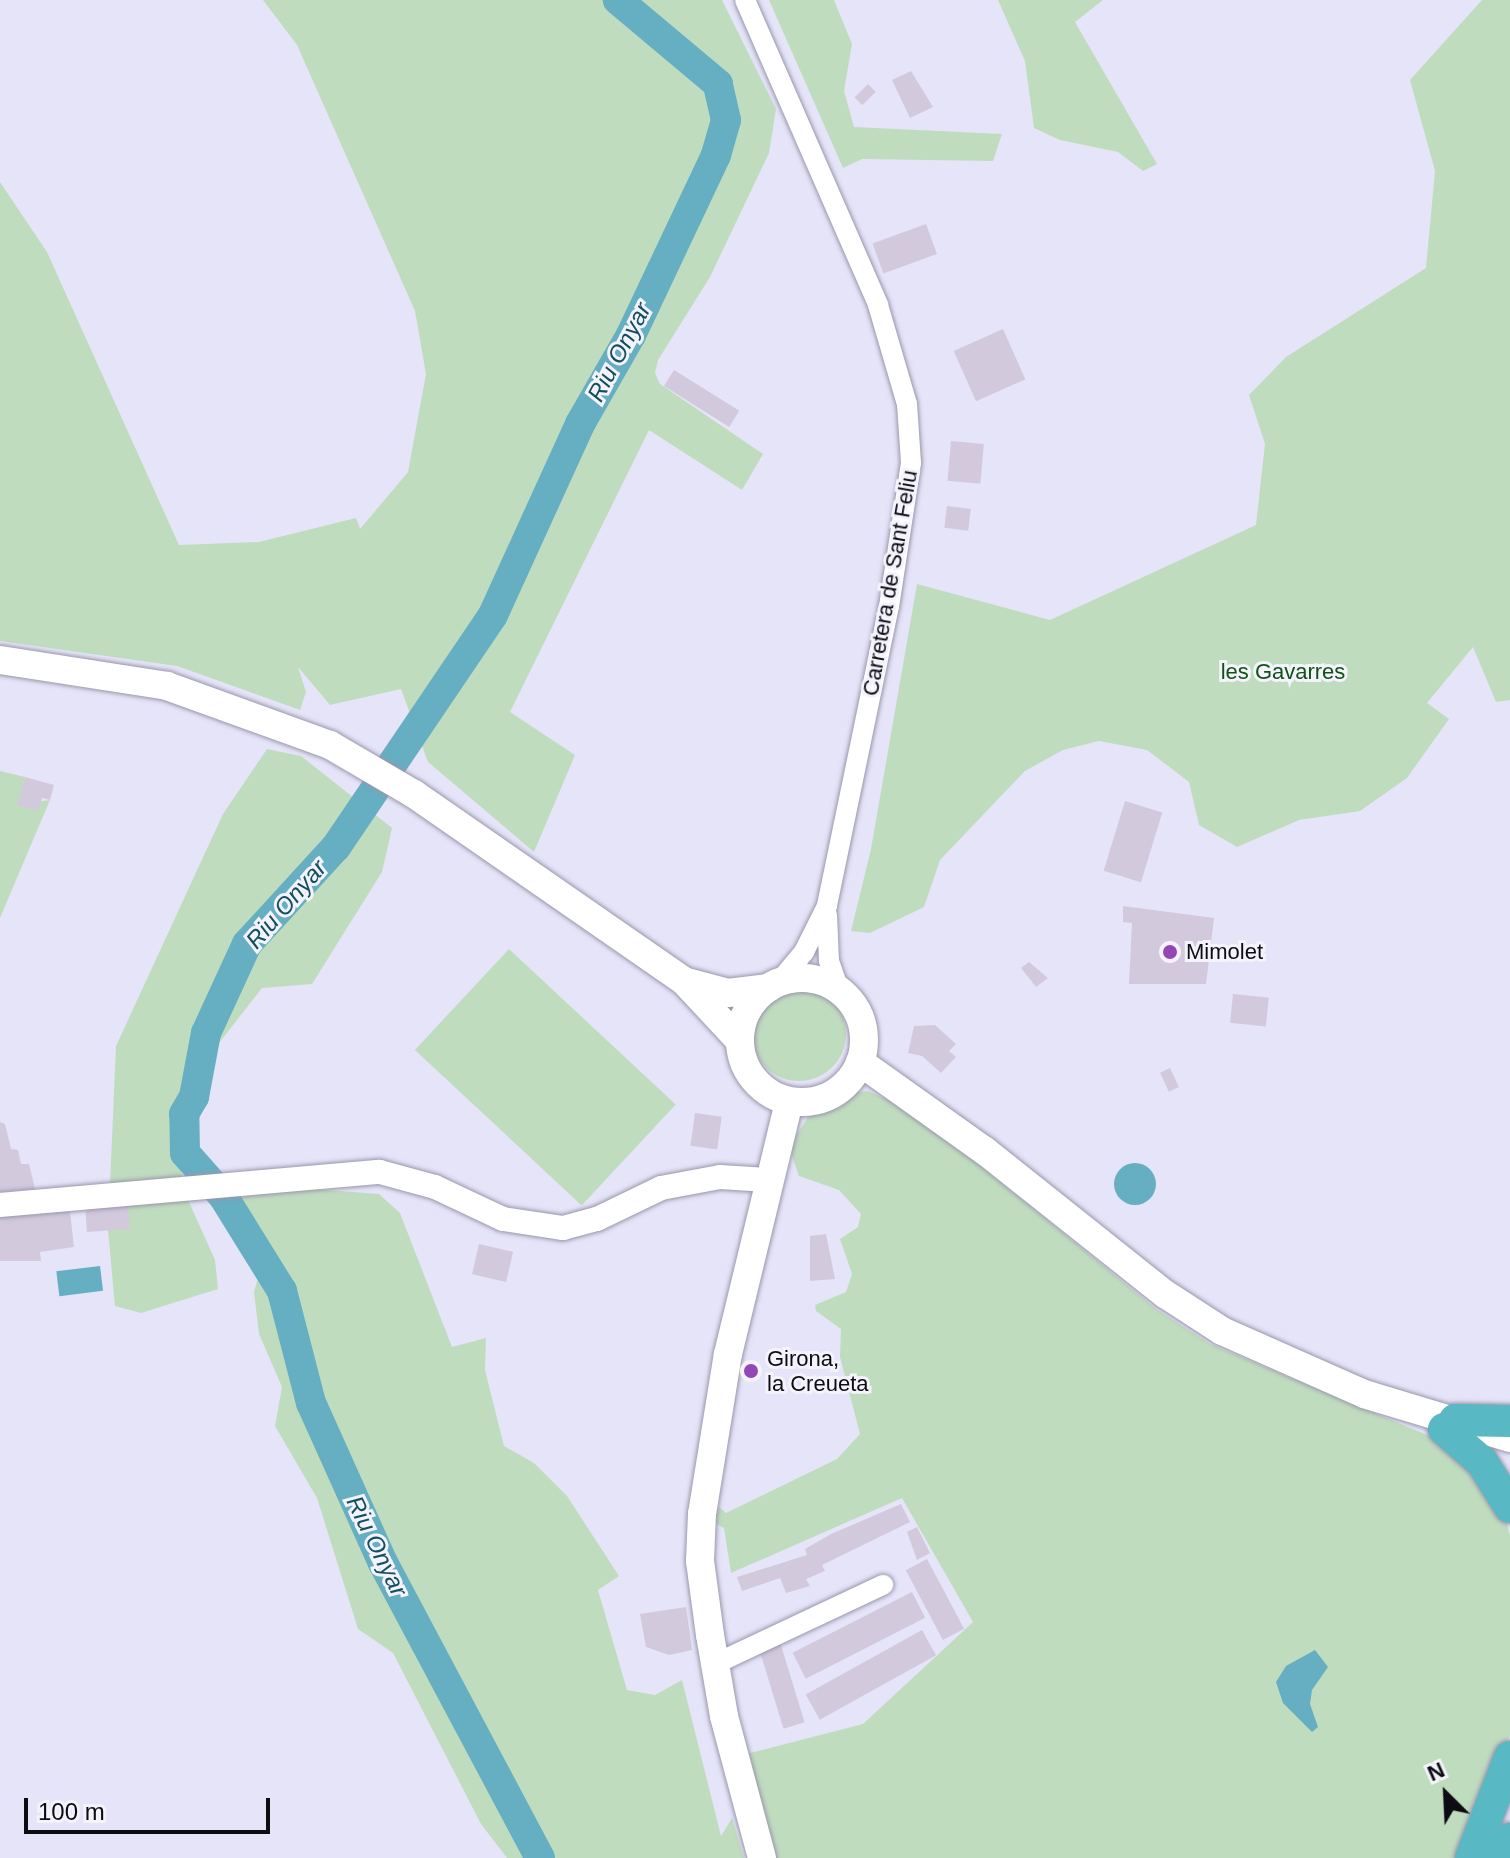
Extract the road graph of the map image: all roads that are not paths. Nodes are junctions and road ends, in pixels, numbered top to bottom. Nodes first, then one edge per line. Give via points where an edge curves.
1 (745, 0) edge
2 (0, 660) edge
3 (827, 906) junction
4 (684, 981) junction
5 (773, 985) junction
6 (839, 990) junction
7 (740, 1041) junction
8 (860, 1062) junction
9 (789, 1101) junction
10 (768, 1180) junction
11 (0, 1205) edge
12 (1510, 1421) edge
13 (1450, 1425) junction
14 (1510, 1438) edge
15 (1510, 1453) edge
16 (1510, 1507) edge
17 (883, 1585) dead end
18 (715, 1664) junction
19 (1510, 1757) edge
20 (1510, 1839) edge
21 (762, 1858) edge
22 (1471, 1858) edge
23 (1497, 1858) edge

1 - 3 street, Carretera de Sant Feliu via 878,305 909,420 908,502
2 - 4 main road via 143,681 221,702 317,738 472,833
3 - 5 street, Carretera de Sant Feliu via 804,952
3 - 6 street, Carretera de Sant Feliu via 829,961
4 - 5 main road via 728,993
4 - 7 main road
5 - 6 main road via 809,978
5 - 7 main road via 747,1011
6 - 8 main road via 862,1024
7 - 9 main road via 754,1079
8 - 9 main road via 850,1079 827,1097
8 - 13 main road via 985,1151 1190,1312 1262,1351
9 - 10 main road
10 - 11 street via 720,1177 661,1188 597,1219 563,1228 503,1219 435,1187 380,1172
10 - 18 main road via 728,1354 703,1500 700,1561
12 - 13 highway
13 - 14 main road
13 - 15 main road
13 - 16 highway
17 - 18 street
18 - 21 main road
19 - 22 highway
20 - 23 highway

